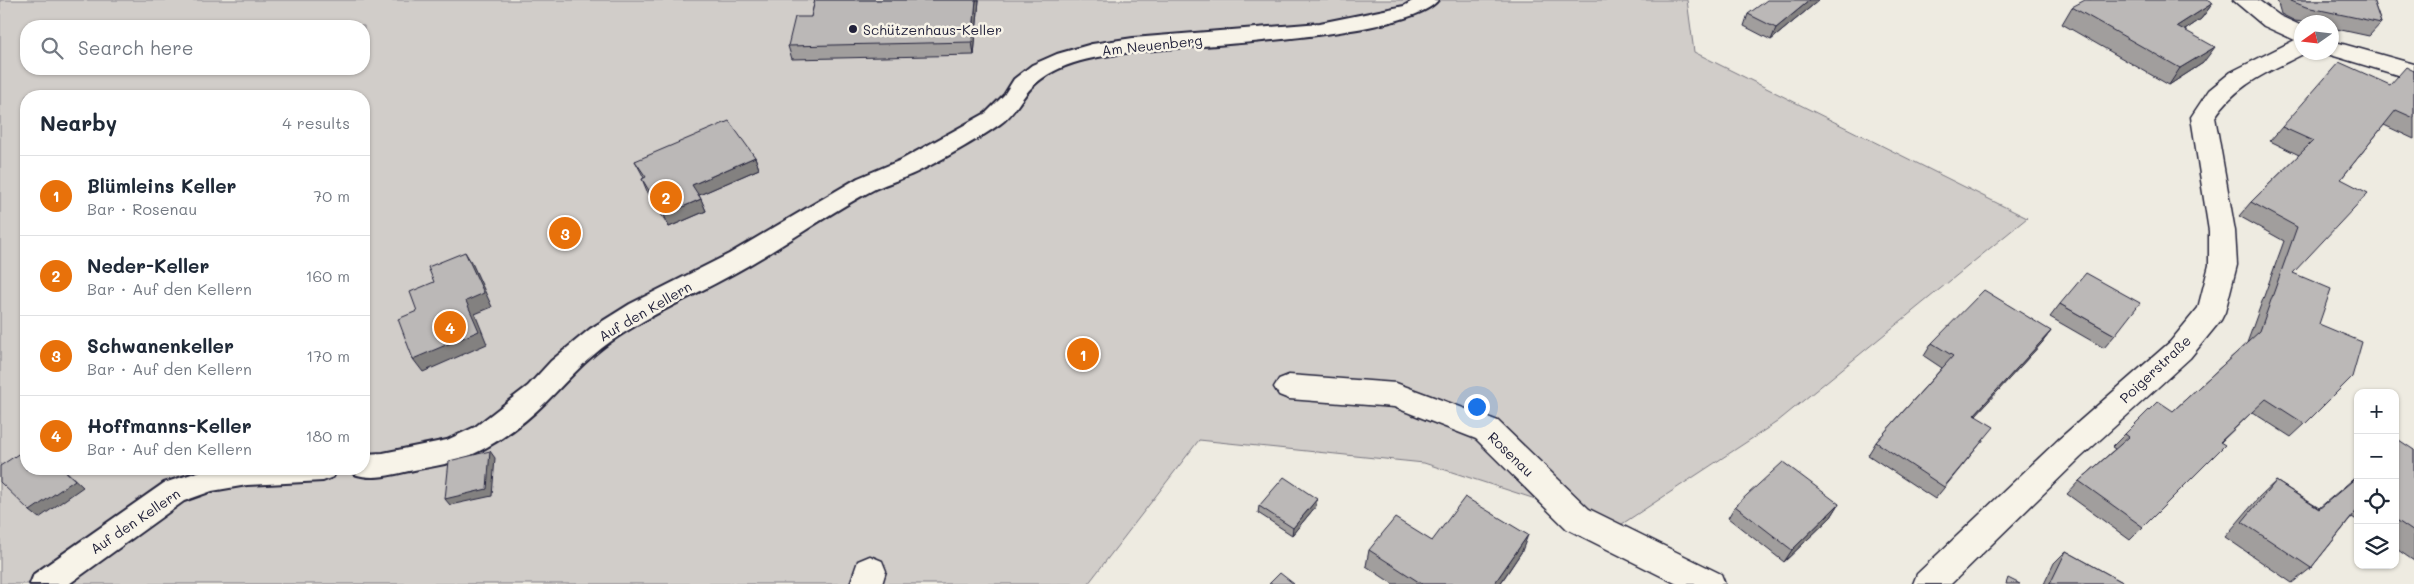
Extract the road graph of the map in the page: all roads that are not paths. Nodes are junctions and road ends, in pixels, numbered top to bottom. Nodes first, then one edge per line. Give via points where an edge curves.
1 (1428, 0) edge
2 (2244, 0) edge
3 (2294, 32) edge
4 (2294, 50) edge
5 (2339, 50) edge
6 (2414, 72) edge
7 (909, 166) joint
8 (1290, 387) dead end
9 (370, 466) edge
10 (240, 475) edge
11 (44, 584) edge
12 (1709, 584) edge
13 (1929, 584) edge

1 - 7 street, Am Neuenberg via 1410,11 1320,30 1133,45 1064,59 1040,70 1022,84 994,118
2 - 3 street via 2272,22
4 - 13 street, Poigerstraße via 2239,77 2217,96 2204,118 2222,231 2223,265 2211,312 2180,350 2069,449
5 - 6 street
7 - 9 street, Auf den Kellern via 866,184 738,260 639,310 598,336 560,368 537,394 485,434 451,451
8 - 12 street, Rosenau via 1396,395 1487,430 1578,519
10 - 11 street, Auf den Kellern via 212,479 174,492

